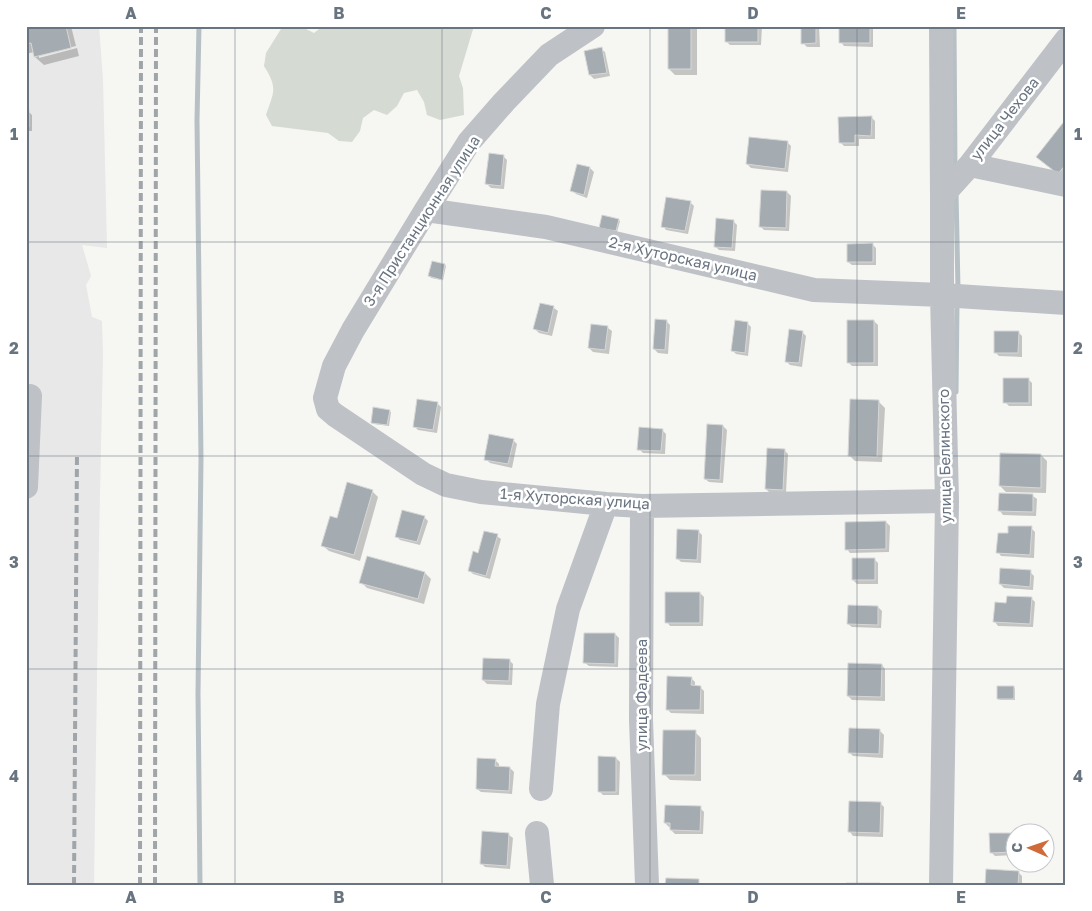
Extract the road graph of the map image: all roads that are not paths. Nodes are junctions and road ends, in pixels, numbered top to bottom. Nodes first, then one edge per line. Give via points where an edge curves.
1 (594, 26) edge
2 (941, 26) edge
3 (1066, 40) edge
4 (970, 165) junction
5 (1066, 185) edge
6 (942, 196) junction
7 (426, 210) junction
8 (942, 295) junction
9 (1066, 303) edge
10 (26, 396) edge
11 (324, 398) joint
12 (26, 487) edge
13 (947, 501) junction
14 (606, 504) junction
15 (642, 506) junction
16 (541, 789) dead end
17 (538, 833) dead end
18 (542, 885) edge
19 (647, 885) edge
20 (941, 885) edge

1 - 7 street, 3-я Пристанционная улица via 549,55 504,102 469,142
2 - 6 street, улица Белинского
3 - 4 street, улица Чехова
4 - 5 street
4 - 6 street, улица Чехова
6 - 8 street, улица Белинского
7 - 8 street, 2-я Хуторская улица via 546,227 814,290
7 - 11 street, 3-я Пристанционная улица via 353,330 334,366
8 - 9 street, 2-я Хуторская улица
8 - 13 street, улица Белинского
10 - 12 street via 30,396
11 - 14 street, 1-я Хуторская улица via 328,409 335,415 446,486
13 - 15 street, 1-я Хуторская улица
13 - 20 street, улица Белинского
14 - 15 street, 1-я Хуторская улица
14 - 16 street via 568,609 548,704
15 - 19 street, улица Фадеева via 641,720
17 - 18 street

